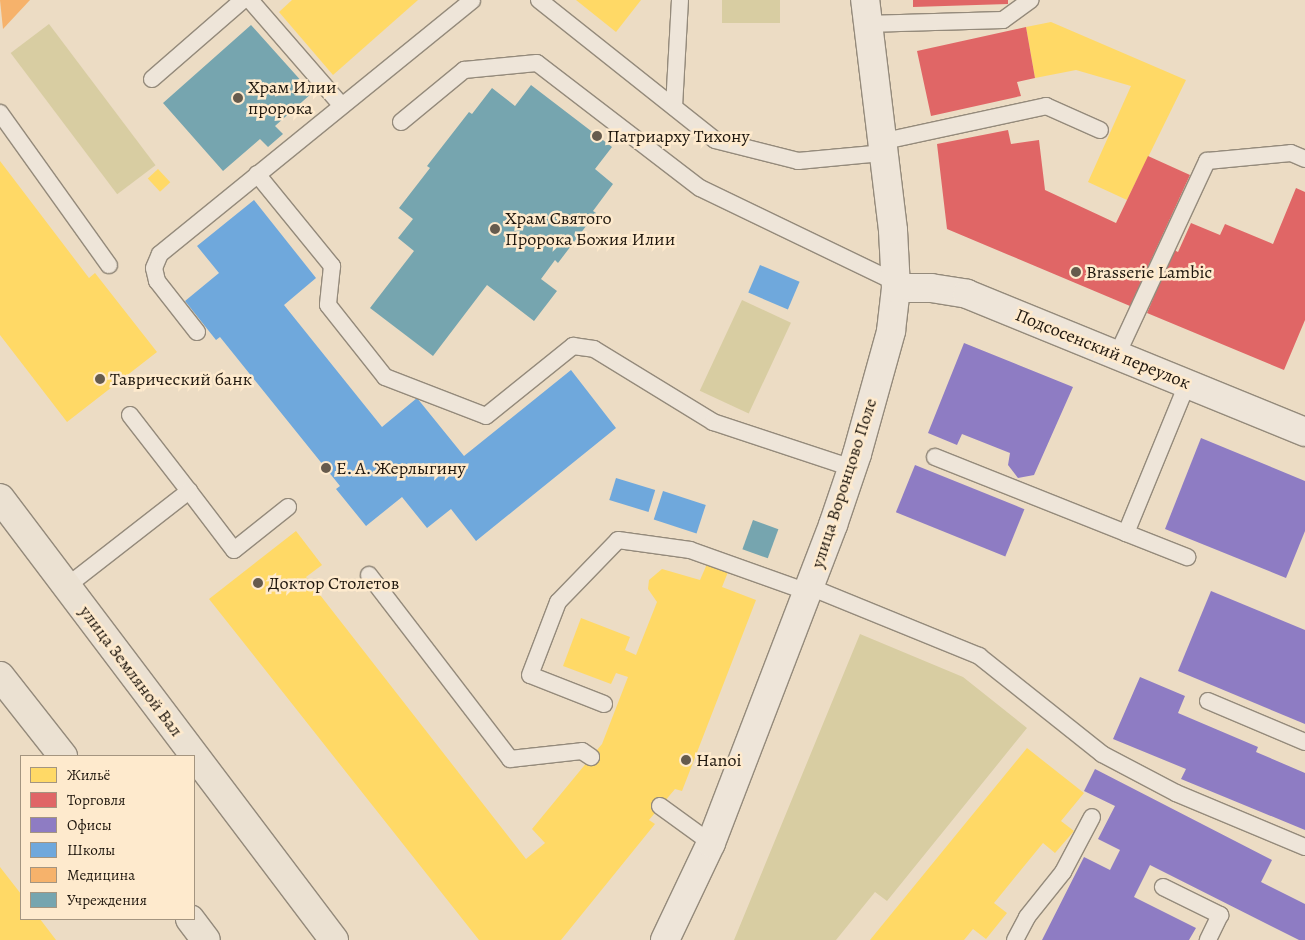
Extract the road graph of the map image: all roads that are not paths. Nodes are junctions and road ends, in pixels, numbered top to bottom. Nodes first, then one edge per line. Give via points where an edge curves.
1 (244, 0) edge
2 (250, 0) edge
3 (472, 0) edge
4 (538, 0) edge
5 (680, 0) edge
6 (1031, 0) edge
7 (865, 12) edge
8 (152, 79) dead end
9 (342, 106) junction
10 (674, 107) junction
11 (0, 113) edge
12 (401, 122) dead end
13 (1100, 130) dead end
14 (881, 148) junction
15 (1305, 159) edge
16 (258, 174) junction
17 (109, 265) dead end
18 (896, 285) junction
19 (197, 332) dead end
20 (1117, 355) junction
21 (1187, 384) junction
22 (130, 415) dead end
23 (1305, 432) edge
24 (935, 457) dead end
25 (852, 468) junction
26 (189, 491) junction
27 (0, 498) edge
28 (288, 507) dead end
29 (1126, 533) junction
30 (1187, 558) dead end
31 (369, 575) dead end
32 (67, 586) junction
33 (809, 589) junction
34 (0, 676) edge
35 (1208, 701) dead end
36 (604, 704) dead end
37 (1305, 742) edge
38 (62, 755) edge
39 (194, 755) edge
40 (195, 756) edge
41 (591, 757) dead end
42 (660, 806) dead end
43 (1092, 817) dead end
44 (711, 843) junction
45 (1305, 847) edge
46 (1163, 887) dead end
47 (191, 920) edge
48 (206, 940) edge
49 (334, 940) edge
50 (665, 940) edge
51 (1015, 940) edge
52 (1208, 940) edge

1 - 8 lane
2 - 9 lane
3 - 9 lane
4 - 10 lane
5 - 10 lane
6 - 7 lane via 1003,20
7 - 14 street, улица Воронцово Поле
9 - 16 lane
10 - 14 lane via 714,140 798,161
11 - 17 lane
12 - 18 lane via 464,70 538,63 700,188
13 - 14 lane via 1046,106
14 - 18 street, улица Воронцово Поле via 893,230
15 - 20 lane via 1291,153 1207,161
16 - 19 lane via 160,254 154,268 157,281
16 - 25 lane via 332,266 328,305 386,377 486,416 573,346 594,349 712,422
18 - 20 street, Подсосенский переулок via 967,294
18 - 25 street, улица Воронцово Поле via 891,330
20 - 21 street, Подсосенский переулок
21 - 23 street, Подсосенский переулок
21 - 29 lane
22 - 26 lane
24 - 29 lane
25 - 33 street, улица Воронцово Поле
26 - 28 lane via 234,550
26 - 32 lane
27 - 32 main road, улица Земляной Вал
29 - 30 lane
31 - 41 lane via 510,759 582,751
32 - 39 main road, улица Земляной Вал
33 - 36 lane via 690,550 618,540 558,602 530,675
33 - 44 street, улица Воронцово Поле
33 - 45 lane via 979,656 1102,754 1176,794
34 - 38 main road
35 - 37 lane
40 - 49 main road, улица Земляной Вал
42 - 44 lane
43 - 51 lane via 1063,872 1027,917
44 - 50 street, улица Воронцово Поле
46 - 52 lane via 1220,915
47 - 48 main road

